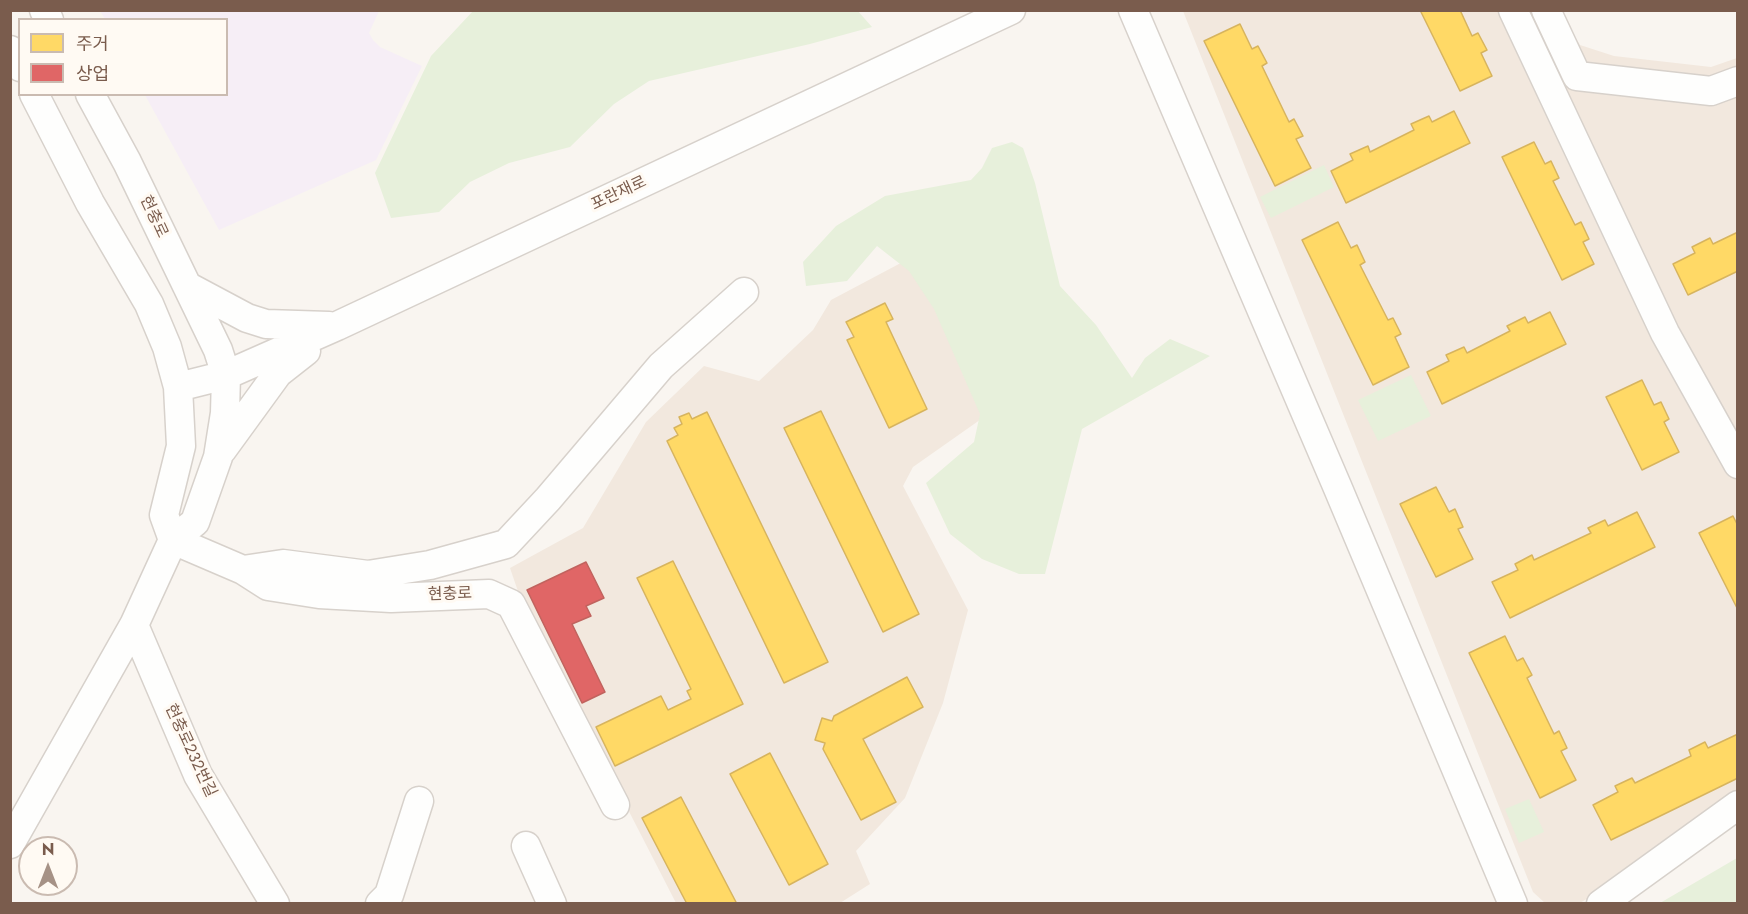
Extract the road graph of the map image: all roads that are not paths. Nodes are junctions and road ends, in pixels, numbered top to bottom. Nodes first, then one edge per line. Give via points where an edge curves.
1 (1011, 10) edge
2 (1133, 10) edge
3 (1513, 10) edge
4 (1546, 10) edge
5 (10, 50) edge
6 (18, 64) edge
7 (1577, 76) junction
8 (1737, 81) edge
9 (1548, 86) junction
10 (35, 96) edge
11 (91, 96) edge
12 (187, 286) junction
13 (744, 292) dead end
14 (337, 326) junction
15 (226, 375) junction
16 (178, 387) junction
17 (218, 457) junction
18 (1737, 464) edge
19 (173, 540) junction
20 (243, 570) junction
21 (134, 625) junction
22 (419, 801) dead end
23 (1737, 805) edge
24 (615, 806) dead end
25 (10, 844) edge
26 (526, 846) dead end
27 (275, 903) edge
28 (380, 903) edge
29 (552, 903) edge
30 (1513, 903) edge
31 (1601, 903) edge

1 - 14 street, 포란재로
2 - 30 street
3 - 9 street
4 - 7 street
5 - 6 street
7 - 8 street via 1711,91
7 - 9 street
9 - 18 street via 1665,333
10 - 16 street via 90,203 149,304
11 - 12 street, 현충로
12 - 14 street via 266,324
12 - 15 street, 현충로
13 - 20 street via 662,366 506,544 430,565 368,575 283,564
14 - 15 street, 포란재로
14 - 17 street via 278,373
15 - 16 street, 포란재로
15 - 17 street, 현충로
16 - 19 street via 181,446 164,515
17 - 19 street, 현충로 via 195,522
19 - 20 street, 현충로
19 - 21 street, 현충로
20 - 24 street, 현충로 via 268,586 319,594 391,598 489,594 510,604
21 - 25 street, 현충로
21 - 27 street, 현충로232번길 via 198,775
22 - 28 street via 389,895
23 - 31 street
26 - 29 street

